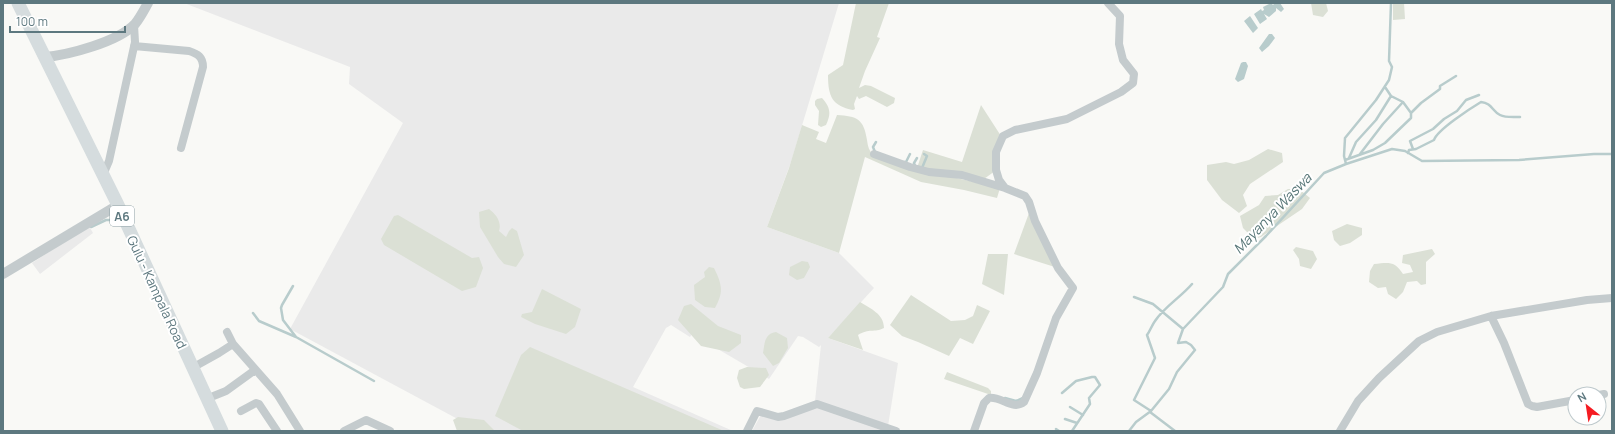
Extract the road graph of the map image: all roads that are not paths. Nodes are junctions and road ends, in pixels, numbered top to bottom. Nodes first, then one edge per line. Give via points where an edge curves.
1 (18, 3) edge
2 (148, 3) edge
3 (1108, 3) edge
4 (134, 25) junction
5 (134, 46) junction
6 (45, 56) junction
7 (181, 148) dead end
8 (874, 154) dead end
9 (997, 171) junction
10 (103, 175) junction
11 (982, 181) junction
12 (1005, 188) junction
13 (118, 205) junction
14 (3, 274) edge
15 (1612, 298) edge
16 (1491, 316) junction
17 (227, 332) dead end
18 (233, 344) junction
19 (192, 368) junction
20 (255, 370) junction
21 (206, 399) junction
22 (1567, 401) edge
23 (241, 412) dead end
24 (222, 431) edge
25 (277, 431) edge
26 (300, 431) edge
27 (344, 431) edge
28 (390, 431) edge
29 (747, 431) edge
30 (896, 431) edge
31 (974, 431) edge
32 (1340, 431) edge

1 - 6 main road, Gulu - Kampala Road / A6
2 - 4 street
3 - 9 street via 1120,16 1119,44 1123,60 1134,74 1133,83 1121,92 1067,119 1014,130 1003,136 996,152
4 - 5 street
4 - 6 street via 100,43 61,56
5 - 7 street via 189,51 197,54 203,61
5 - 10 street via 113,147
6 - 10 main road, Gulu - Kampala Road / A6
8 - 11 street via 923,171 962,175
9 - 11 street
9 - 12 street via 999,180
10 - 13 main road, Gulu - Kampala Road / A6
11 - 12 street
12 - 31 street via 1025,196 1058,268 1073,288 1056,318 1024,402 1017,405 989,398 984,403
13 - 14 street
13 - 19 main road, Gulu - Kampala Road / A6
15 - 16 street
16 - 22 street via 1528,404 1537,407
16 - 32 street via 1438,332 1419,341 1378,378 1358,401
17 - 18 street
18 - 19 street
18 - 20 street
19 - 21 main road, Gulu - Kampala Road / A6
20 - 21 street via 226,391
20 - 26 street via 277,394
21 - 24 main road, Gulu - Kampala Road / A6
23 - 25 street via 256,403 259,404
27 - 28 street via 366,420
29 - 30 street via 757,411 778,417 814,404

